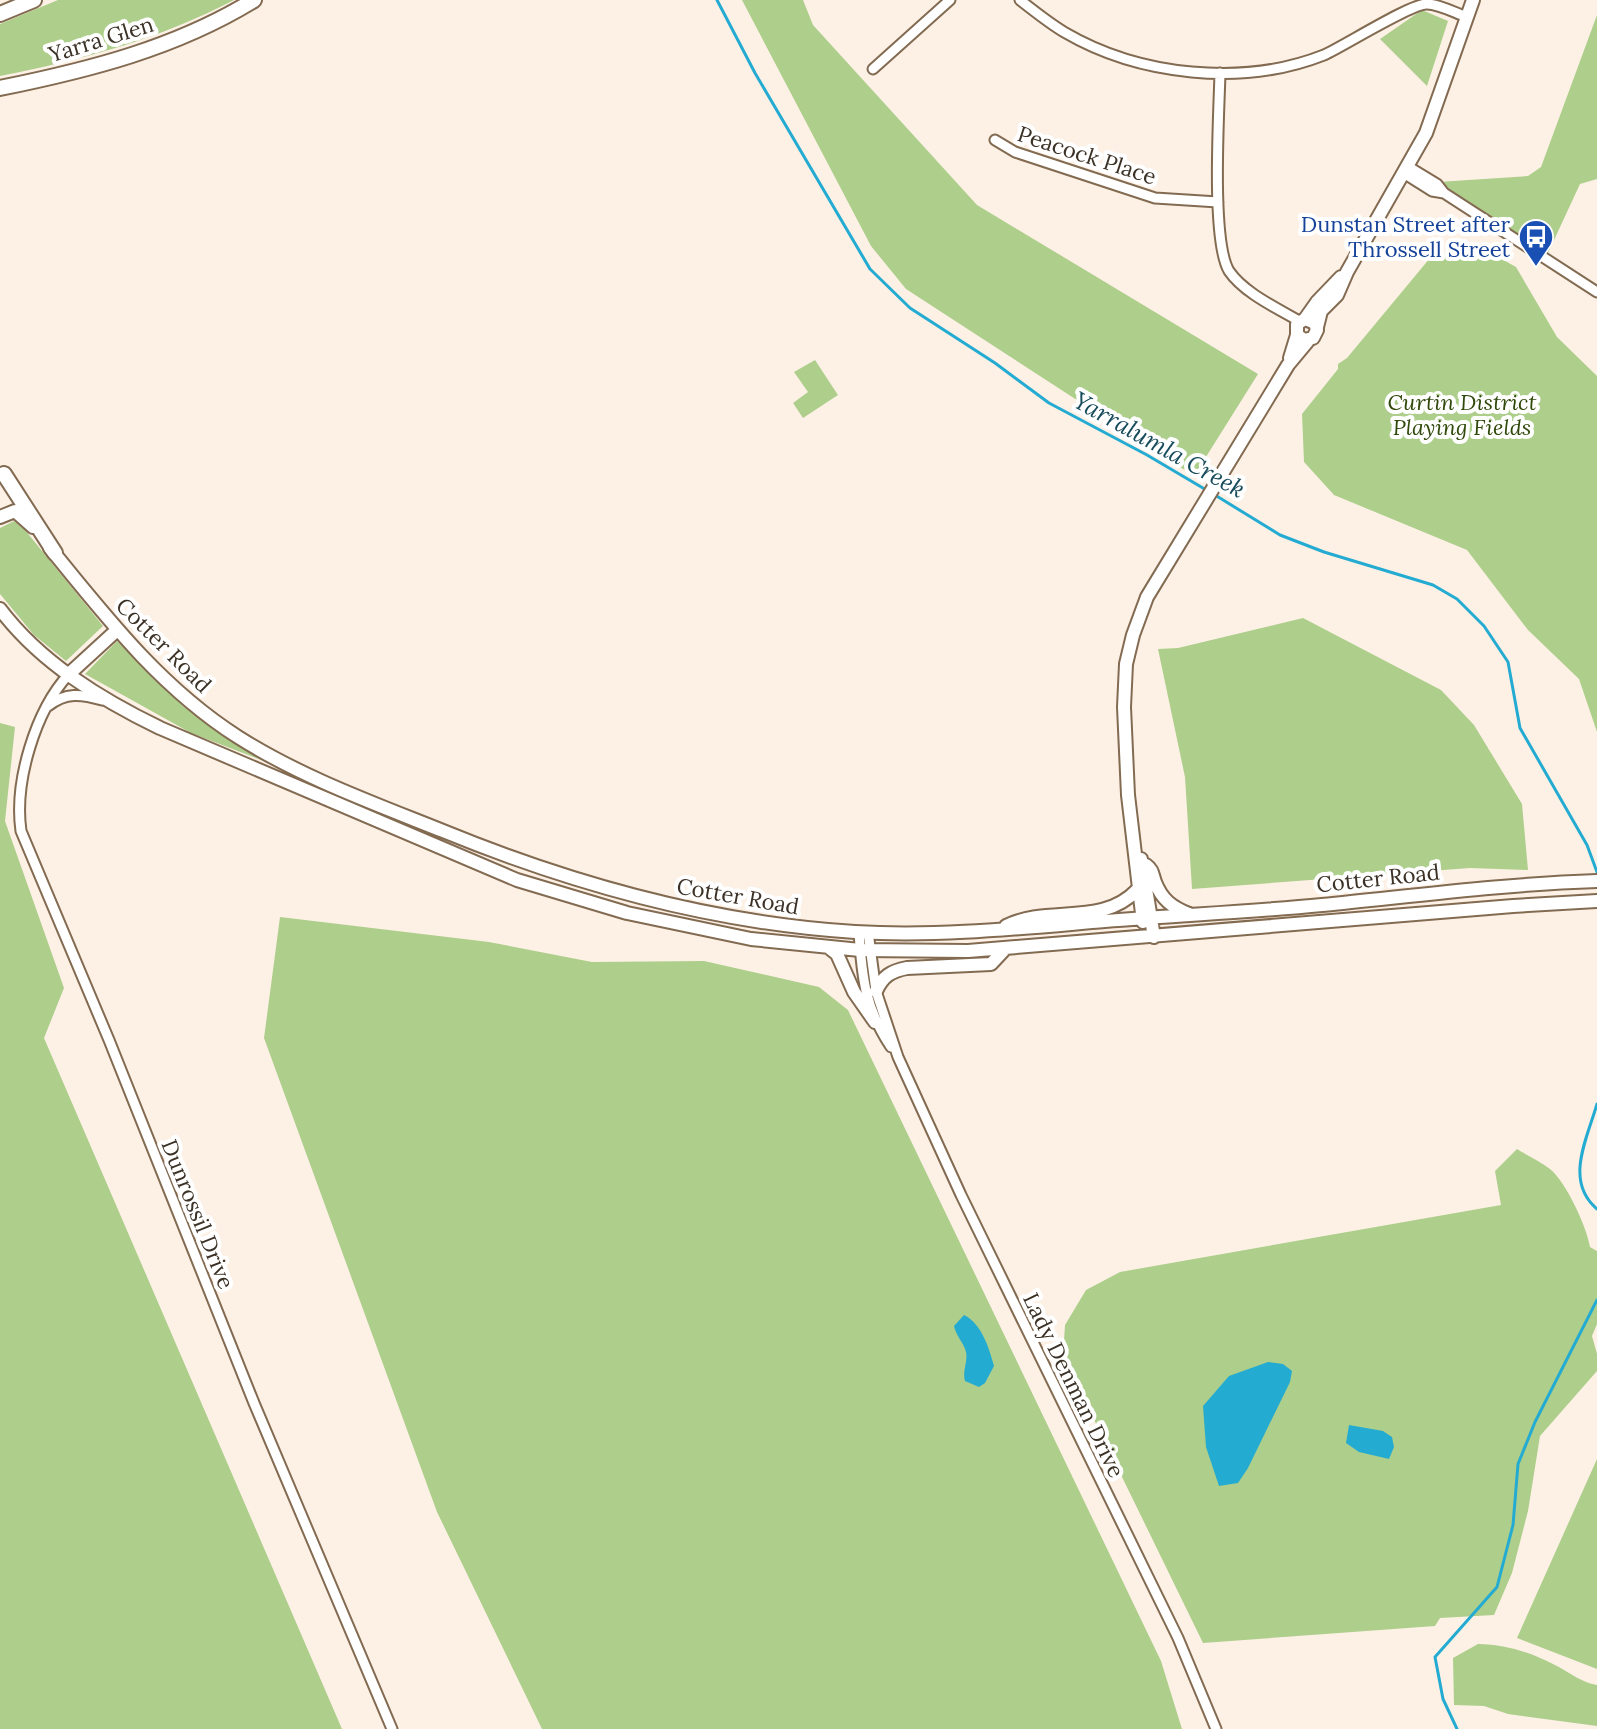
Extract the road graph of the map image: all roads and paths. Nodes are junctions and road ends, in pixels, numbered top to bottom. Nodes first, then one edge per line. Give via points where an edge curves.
1 (34, 0) edge
2 (254, 0) edge
3 (950, 0) edge
4 (1020, 0) edge
5 (1473, 0) edge
6 (0, 14) edge
7 (1467, 17) junction
8 (873, 69) dead end
9 (1220, 73) junction
10 (0, 88) edge
11 (995, 140) dead end
12 (1407, 170) junction
13 (1218, 202) junction
14 (1347, 272) junction
15 (1597, 292) edge
16 (1302, 329) junction
17 (2, 470) edge
18 (6, 514) edge
19 (55, 553) junction
20 (2, 613) edge
21 (117, 630) junction
22 (69, 674) junction
23 (47, 708) junction
24 (123, 710) junction
25 (1136, 849) junction
26 (1143, 863) junction
27 (1597, 881) edge
28 (1137, 890) junction
29 (1597, 901) edge
30 (1193, 915) junction
31 (1147, 918) junction
32 (1000, 930) junction
33 (864, 932) junction
34 (1149, 937) junction
35 (828, 947) junction
36 (1005, 949) junction
37 (864, 950) junction
38 (876, 991) junction
39 (875, 1022) junction
40 (898, 1057) junction
41 (392, 1729) edge
42 (1216, 1729) edge

1 - 6 highway
2 - 10 highway, Yarra Glen via 163,45 81,71
3 - 8 street
4 - 9 street via 1065,33 1106,52 1184,71
5 - 7 main road
7 - 9 street via 1428,3 1413,6 1322,56 1248,73
7 - 12 main road via 1426,133
9 - 13 street
11 - 13 street, Peacock Place via 1015,152 1145,195
12 - 14 main road
12 - 15 street via 1432,191 1444,193
13 - 16 street via 1221,250 1230,271
14 - 16 main road via 1326,291
14 - 16 main road via 1337,295 1321,311 1316,336
16 - 25 main road via 1288,365 1147,597 1133,635 1126,664 1126,750
17 - 18 highway via 14,495
17 - 19 highway
18 - 19 main road, Cotter Road via 27,520
19 - 21 main road, Cotter Road
20 - 22 main road, Cotter Road
21 - 22 main road
21 - 33 main road, Cotter Road via 196,706 278,761 498,854 685,909 762,923
22 - 23 street, Dunrossil Drive
22 - 24 main road, Cotter Road
23 - 24 street via 79,694
23 - 41 street, Dunrossil Drive via 21,782 19,820 25,845
24 - 35 main road, Cotter Road via 415,839 547,890 670,924
25 - 26 main road
25 - 28 main road
26 - 30 main road via 1151,868 1162,897
26 - 31 main road
27 - 30 main road, Cotter Road via 1522,883
28 - 31 main road
28 - 32 main road via 1110,909 1021,918
29 - 34 main road, Cotter Road
30 - 31 main road, Cotter Road
31 - 32 main road, Cotter Road
31 - 34 main road
32 - 33 main road, Cotter Road
33 - 37 street, Lady Denman Drive
34 - 36 main road, Cotter Road
35 - 37 main road, Cotter Road
35 - 39 main road
36 - 37 main road, Cotter Road
36 - 38 main road via 991,964 894,971 880,980
37 - 38 street, Lady Denman Drive
37 - 39 street, Lady Denman Drive via 862,981
38 - 40 street, Lady Denman Drive
39 - 40 street, Lady Denman Drive
40 - 42 street, Lady Denman Drive via 1178,1638

